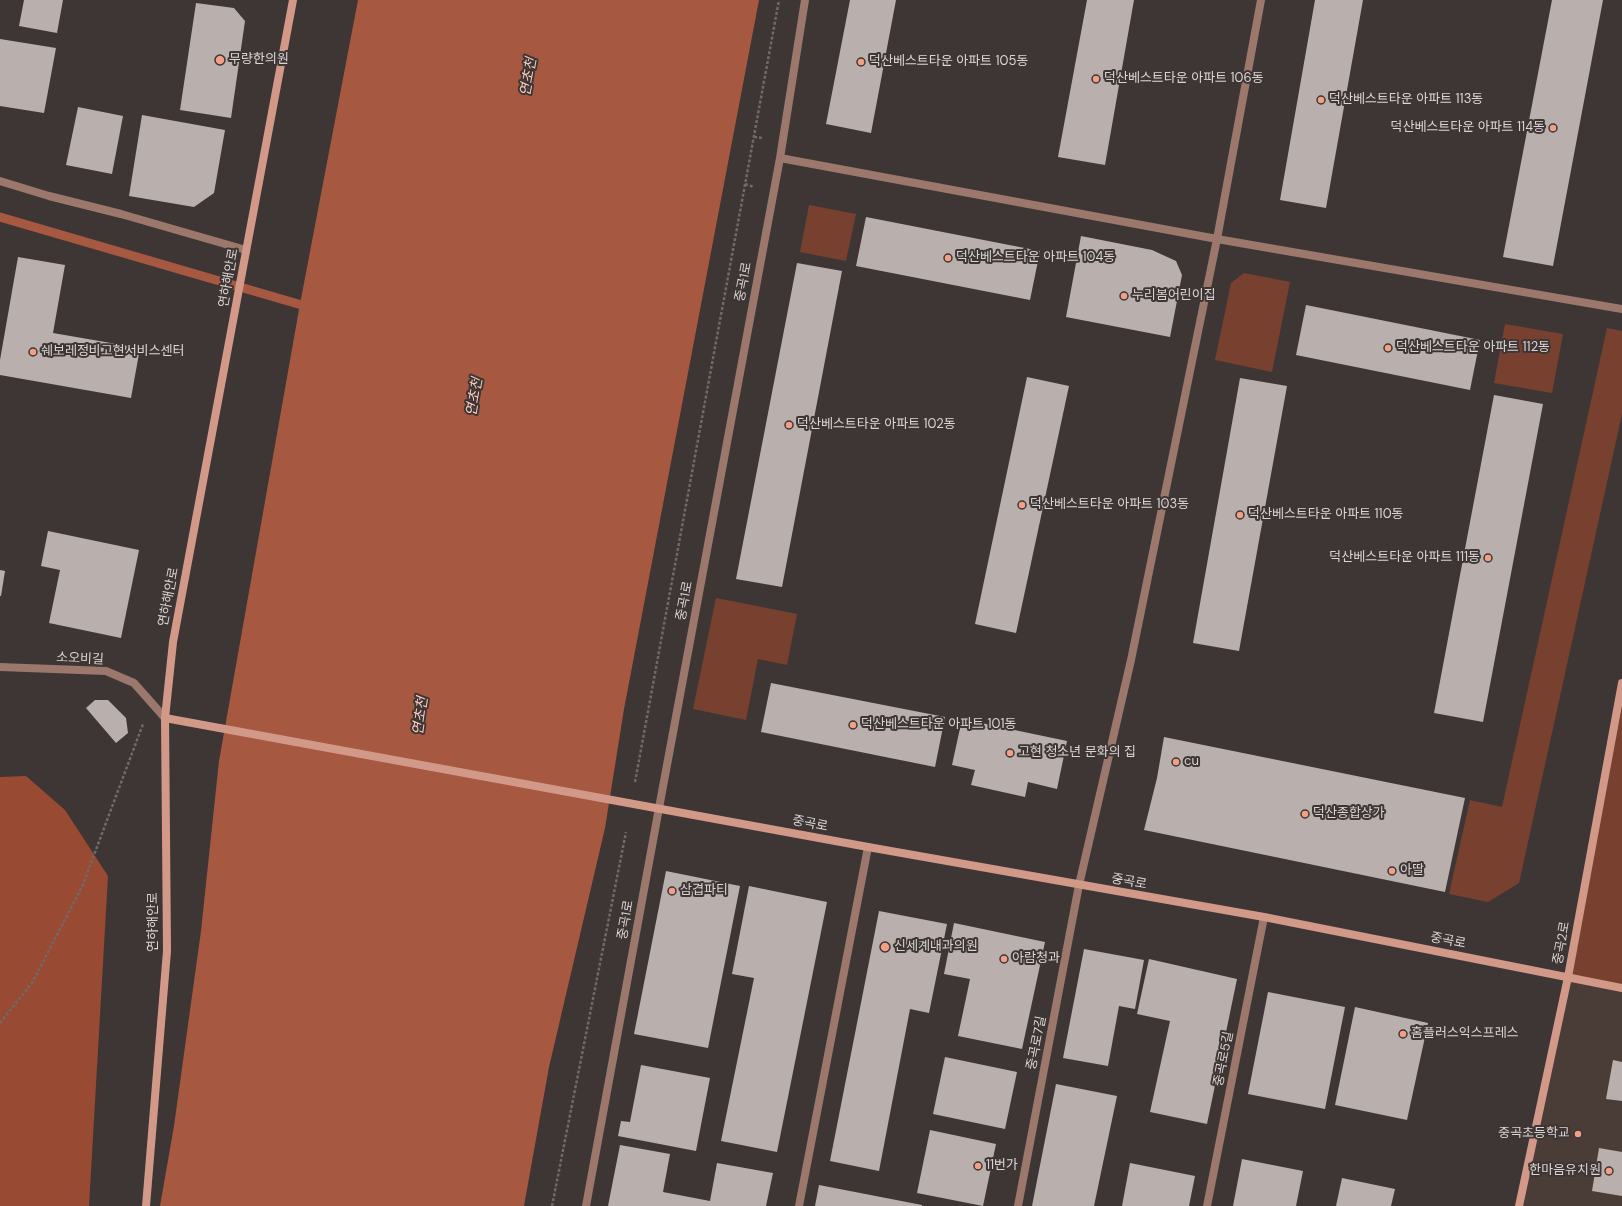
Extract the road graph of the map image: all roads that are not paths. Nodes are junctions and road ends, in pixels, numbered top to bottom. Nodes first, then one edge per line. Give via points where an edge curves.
1 (293, 0) edge
2 (805, 0) edge
3 (1261, 0) edge
4 (780, 158) junction
5 (0, 181) edge
6 (1217, 239) junction
7 (246, 250) junction
8 (1622, 309) edge
9 (0, 667) edge
10 (1622, 683) edge
11 (165, 718) junction
12 (658, 808) junction
13 (868, 847) junction
14 (1079, 885) junction
15 (1264, 918) junction
16 (1568, 977) junction
17 (1622, 988) edge
18 (146, 1206) edge
19 (586, 1206) edge
20 (799, 1206) edge
21 (1018, 1206) edge
22 (1207, 1206) edge
23 (1519, 1206) edge

1 - 7 street, 연하해안로
2 - 4 street, 중곡1로
3 - 6 street, 중곡로7길
4 - 6 street
4 - 12 street, 중곡1로
5 - 7 street
6 - 8 street
6 - 14 street, 중곡로7길 via 1121,705
7 - 11 street, 연하해안로 via 173,642
9 - 11 street, 소오비길 via 106,671 134,683
10 - 16 street, 중곡2로
11 - 12 street, 중곡로
11 - 18 street, 연하해안로 via 167,951
12 - 13 street, 중곡로
12 - 19 street, 중곡1로
13 - 14 street, 중곡로
13 - 20 street
14 - 15 street, 중곡로
14 - 21 street, 중곡로7길
15 - 16 street, 중곡로
15 - 22 street, 중곡로5길
16 - 17 street, 중곡로
16 - 23 street, 중곡2로

